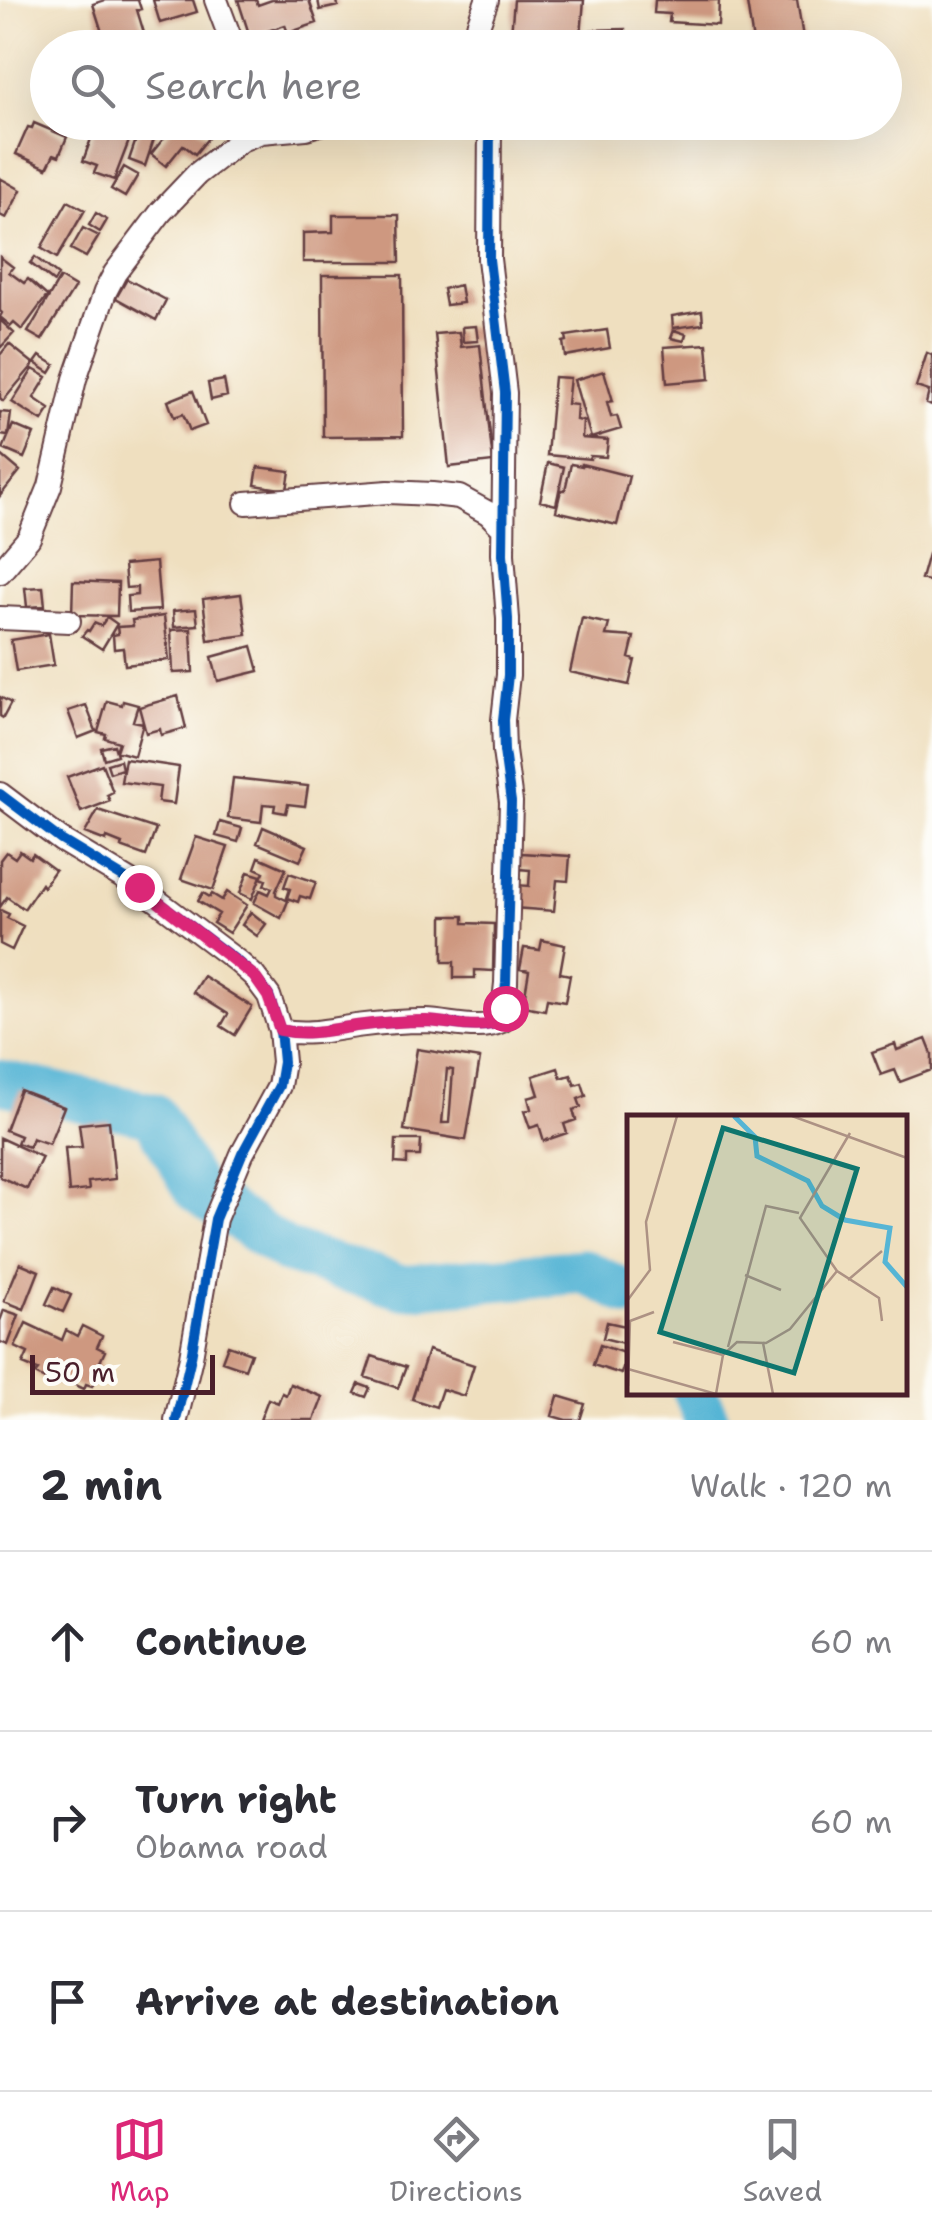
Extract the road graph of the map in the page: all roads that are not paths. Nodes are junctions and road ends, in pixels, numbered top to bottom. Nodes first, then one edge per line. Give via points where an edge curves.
1 (216, 0) edge
2 (487, 0) edge
3 (227, 30) edge
4 (477, 30) edge
5 (242, 140) edge
6 (490, 140) edge
7 (246, 503) dead end
8 (503, 528) junction
9 (0, 572) edge
10 (0, 618) edge
11 (69, 621) dead end
12 (0, 794) edge
13 (280, 1030) junction
14 (176, 1420) edge

1 - 3 street
2 - 4 street
5 - 9 street via 161,212 104,292 50,486 29,538
6 - 8 street via 490,259 505,394
7 - 8 street via 432,494 459,497
8 - 13 street via 508,675 502,720 511,802 502,1020 490,1026 427,1021 323,1033
10 - 11 street
12 - 13 street via 237,961 268,996
13 - 14 street via 279,1086 215,1219

